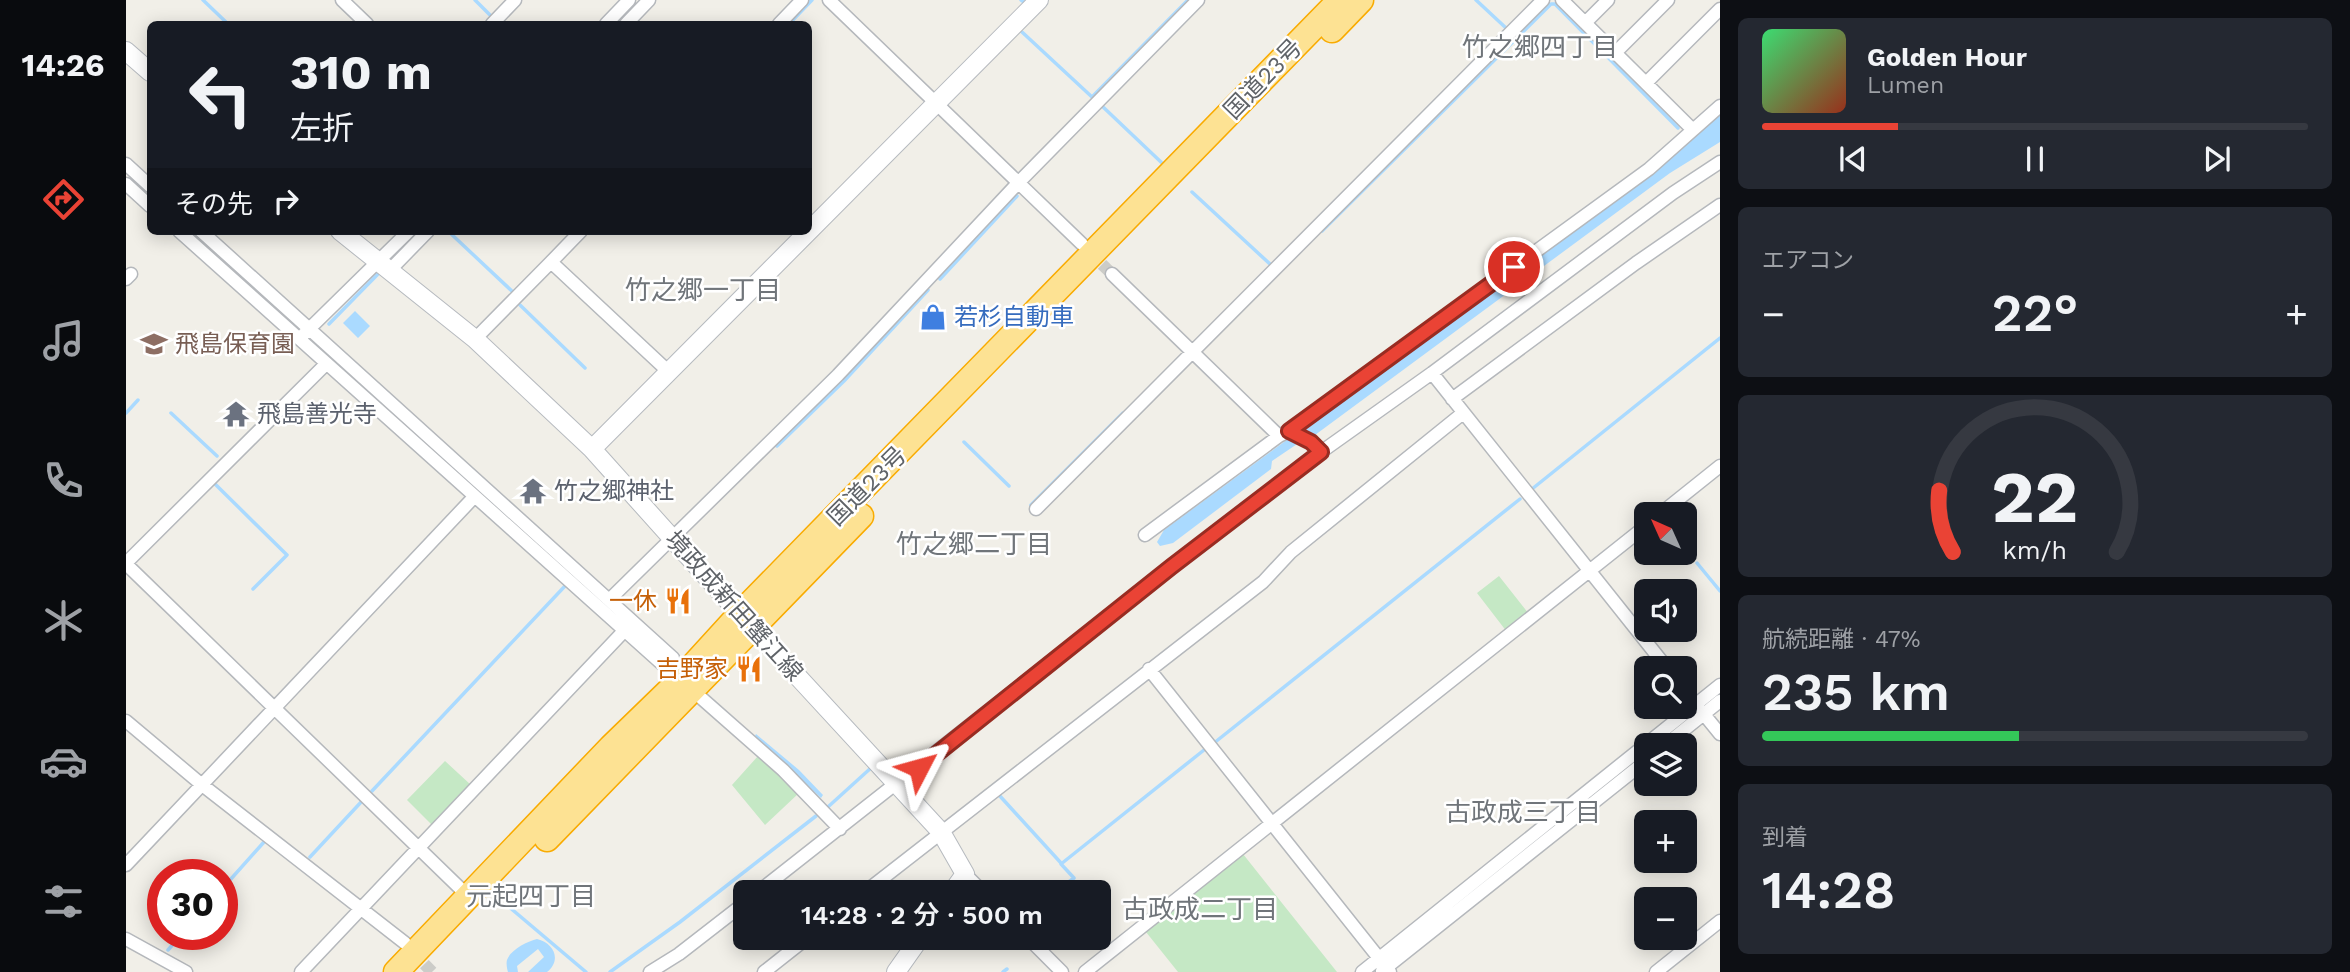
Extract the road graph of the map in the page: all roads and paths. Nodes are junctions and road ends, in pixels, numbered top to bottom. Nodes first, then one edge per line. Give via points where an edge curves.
1 (342, 0) edge
2 (515, 0) edge
3 (629, 0) edge
4 (649, 0) edge
5 (802, 0) edge
6 (829, 0) edge
7 (1039, 0) edge
8 (1198, 0) edge
9 (1339, 0) edge
10 (1361, 0) edge
11 (1544, 0) edge
12 (1562, 0) edge
13 (1608, 0) edge
14 (1668, 0) edge
15 (1720, 9) edge
16 (364, 21) edge
17 (495, 21) edge
18 (609, 21) edge
19 (629, 21) edge
20 (782, 21) edge
21 (1585, 23) junction
22 (126, 51) edge
23 (1615, 53) junction
24 (147, 69) edge
25 (1646, 83) junction
26 (937, 103) junction
27 (1720, 106) edge
28 (1692, 129) junction
29 (1720, 162) edge
30 (126, 164) edge
31 (1019, 182) junction
32 (147, 183) edge
33 (126, 184) edge
34 (147, 203) edge
35 (1720, 205) edge
36 (812, 229) edge
37 (182, 235) edge
38 (205, 235) edge
39 (345, 235) edge
40 (406, 235) edge
41 (423, 235) edge
42 (577, 235) edge
43 (806, 235) edge
44 (1082, 244) tunnel mouth
45 (551, 262) junction
46 (385, 266) junction
47 (1112, 274) tunnel mouth
48 (310, 329) junction
49 (475, 339) junction
50 (299, 340) junction
51 (1192, 353) junction
52 (326, 364) junction
53 (670, 373) junction
54 (1432, 373) junction
55 (1452, 399) junction
56 (1463, 413) junction
57 (1287, 433) junction
58 (592, 449) junction
59 (1321, 452) junction
60 (1720, 466) edge
61 (474, 497) junction
62 (1675, 502) edge
63 (1036, 509) dead end
64 (1145, 535) dead end
65 (1634, 535) edge
66 (673, 537) junction
67 (126, 564) edge
68 (1590, 571) junction
69 (609, 600) junction
70 (747, 621) junction
71 (624, 631) junction
72 (1657, 656) edge
73 (673, 658) dead end
74 (1149, 669) junction
75 (671, 672) dead end
76 (1720, 685) edge
77 (699, 696) dead end
78 (1720, 701) edge
79 (1697, 705) edge
80 (275, 706) junction
81 (1700, 709) junction
82 (126, 721) edge
83 (1677, 733) edge
84 (1720, 734) edge
85 (1634, 770) edge
86 (201, 784) junction
87 (898, 784) junction
88 (1271, 823) junction
89 (840, 829) junction
90 (941, 832) junction
91 (420, 847) junction
92 (126, 865) edge
93 (965, 874) junction
94 (774, 880) edge
95 (879, 880) edge
96 (961, 880) edge
97 (971, 880) edge
98 (469, 897) junction
99 (362, 908) junction
100 (733, 912) edge
101 (1720, 921) edge
102 (126, 939) edge
103 (405, 943) tunnel mouth
104 (792, 950) edge
105 (912, 950) edge
106 (1040, 950) edge
107 (1384, 967) edge
108 (186, 972) edge
109 (301, 972) edge
110 (396, 972) edge
111 (417, 972) edge
112 (650, 972) edge
113 (764, 972) edge
114 (896, 972) edge
115 (1062, 972) edge
116 (1085, 972) edge
117 (1362, 972) edge
118 (1656, 972) edge

1 - 16 street
2 - 17 street
3 - 18 street
4 - 19 street
5 - 20 street
6 - 26 street
7 - 26 main road
8 - 31 street
9 - 70 highway, 国道23号 via 919,434
10 - 70 highway, 国道23号
11 - 51 street
12 - 21 street
13 - 21 street
14 - 23 street
15 - 25 street
21 - 23 street
22 - 24 main road
23 - 25 street
25 - 28 street
26 - 31 street
26 - 36 main road
27 - 28 street
28 - 57 street via 1649,169
29 - 54 street via 1673,192
30 - 32 street
31 - 44 street
31 - 66 street via 838,375
33 - 34 street
35 - 55 street
37 - 50 street
38 - 48 street
39 - 46 main road, 境政成新田蟹江線
40 - 46 street
41 - 46 street
42 - 45 street
43 - 53 main road
45 - 49 street
45 - 53 street
46 - 48 street
46 - 49 main road, 境政成新田蟹江線
47 - 51 street
48 - 50 street
48 - 69 street
49 - 58 main road, 境政成新田蟹江線
50 - 52 street
51 - 57 street
51 - 63 street
52 - 61 street
52 - 67 street
53 - 58 main road
54 - 55 street
54 - 59 street
55 - 56 street
56 - 68 street
56 - 74 street via 1291,552 1263,582
57 - 59 street via 1311,442
57 - 64 street
58 - 66 main road, 境政成新田蟹江線
59 - 87 street
60 - 62 street
61 - 71 street
61 - 80 street
65 - 68 street
66 - 69 street
66 - 70 main road, 境政成新田蟹江線
67 - 80 street
68 - 72 street
68 - 88 street
69 - 73 street
70 - 87 main road, 境政成新田蟹江線
70 - 98 highway, 国道23号 via 611,747
70 - 111 highway, 国道23号
71 - 75 street
71 - 91 street
74 - 88 street
74 - 90 street
76 - 81 street
77 - 89 street
78 - 81 street
79 - 81 street
80 - 86 street
80 - 91 street
81 - 83 street
81 - 84 street
81 - 107 street
82 - 86 street
85 - 107 street
86 - 92 street
86 - 99 street
87 - 89 street
87 - 90 main road, 境政成新田蟹江線
88 - 107 street
88 - 116 street
89 - 94 street
90 - 93 main road, 境政成新田蟹江線
90 - 95 street
91 - 98 street
91 - 99 street
93 - 96 main road
93 - 97 street
98 - 110 highway, 国道23号
99 - 103 street
99 - 109 street
100 - 112 street
101 - 118 street
102 - 108 street
104 - 113 street
105 - 114 main road
106 - 115 street
107 - 117 street

